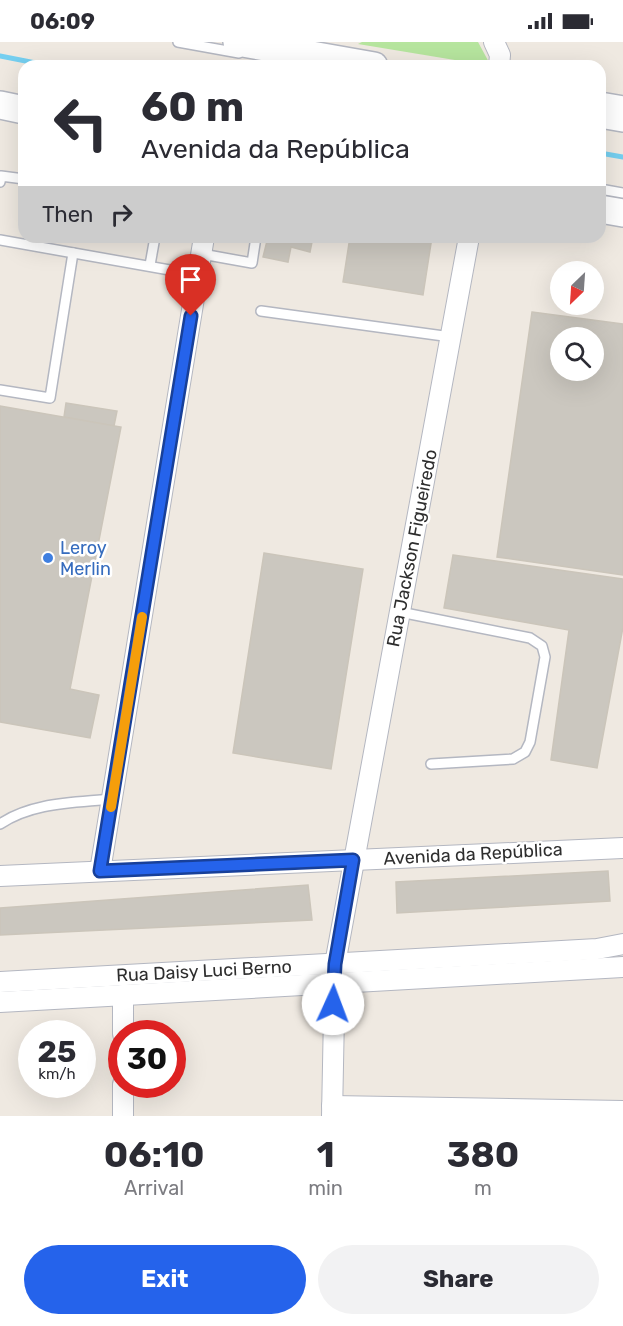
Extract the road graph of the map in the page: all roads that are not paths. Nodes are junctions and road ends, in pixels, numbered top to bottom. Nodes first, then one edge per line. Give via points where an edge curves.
1 (178, 42) edge
2 (237, 42) edge
3 (337, 42) edge
4 (494, 42) edge
5 (307, 60) edge
6 (310, 60) edge
7 (315, 60) edge
8 (500, 60) edge
9 (0, 105) edge
10 (606, 107) edge
11 (18, 109) edge
12 (623, 110) edge
13 (606, 124) edge
14 (623, 127) edge
15 (18, 178) edge
16 (0, 182) edge
17 (606, 190) edge
18 (623, 193) edge
19 (606, 210) edge
20 (623, 213) edge
21 (0, 240) edge
22 (153, 243) edge
23 (255, 243) edge
24 (468, 243) edge
25 (203, 245) edge
26 (73, 253) junction
27 (150, 265) junction
28 (198, 275) junction
29 (261, 311) dead end
30 (451, 337) junction
31 (0, 390) edge
32 (400, 612) junction
33 (431, 764) dead end
34 (112, 799) junction
35 (0, 824) edge
36 (623, 848) edge
37 (353, 860) junction
38 (100, 871) junction
39 (0, 876) edge
40 (623, 944) edge
41 (335, 964) junction
42 (623, 967) edge
43 (0, 982) edge
44 (333, 984) junction
45 (123, 995) junction
46 (0, 1002) edge
47 (123, 1020) edge
48 (123, 1098) edge
49 (332, 1111) edge
50 (623, 1111) edge
51 (547, 1113) edge
52 (123, 1116) edge

1 - 5 lane
2 - 6 main road
3 - 7 street
4 - 8 street
9 - 11 main road
10 - 12 main road
13 - 14 lane
15 - 16 lane via 1,176
17 - 18 lane
19 - 20 main road
21 - 26 lane
22 - 27 lane
23 - 25 lane via 252,263
24 - 30 street, Rua Jackson Figueiredo
25 - 28 street
26 - 27 lane
26 - 31 lane via 50,399
27 - 28 lane
28 - 34 street
29 - 30 lane
30 - 32 street, Rua Jackson Figueiredo
32 - 33 lane via 530,638 542,646 545,657 525,752 513,759
32 - 37 street, Rua Jackson Figueiredo
34 - 35 lane via 33,808
34 - 38 street
36 - 37 street, Avenida da República
37 - 38 street, Avenida da República
37 - 41 street, Rua Jackson Figueiredo
38 - 39 street, Avenida da República
40 - 41 street, Rua Daisy Luci Berno via 597,949
41 - 43 street, Rua Daisy Luci Berno
41 - 44 street, Rua Jackson Figueiredo
42 - 44 street, Rua Daisy Luci Berno
44 - 45 street, Rua Daisy Luci Berno
44 - 49 street, Rua Jackson Figueiredo
45 - 46 street, Rua Daisy Luci Berno
45 - 47 street
48 - 52 street
49 - 51 street
50 - 51 street

